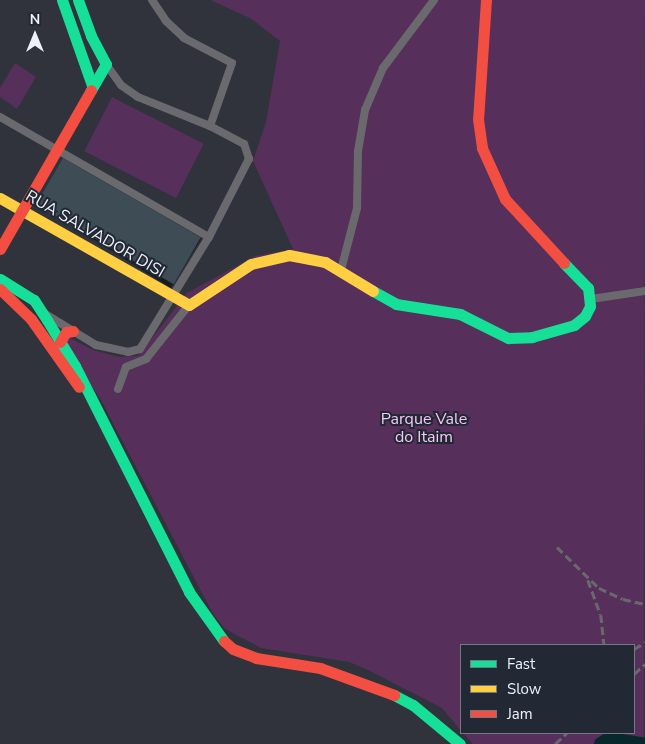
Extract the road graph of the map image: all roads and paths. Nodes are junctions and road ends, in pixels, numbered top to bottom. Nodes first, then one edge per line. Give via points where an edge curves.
1 (62, 0) edge
2 (78, 0) edge
3 (152, 0) edge
4 (434, 0) edge
5 (486, 0) edge
6 (106, 64) junction
7 (92, 85) junction
8 (0, 117) edge
9 (210, 126) junction
10 (55, 150) junction
11 (0, 198) edge
12 (21, 211) junction
13 (209, 237) junction
14 (0, 248) edge
15 (341, 270) junction
16 (0, 279) edge
17 (0, 289) edge
18 (645, 291) edge
19 (174, 298) junction
20 (592, 299) junction
21 (189, 305) junction
22 (42, 312) junction
23 (26, 314) junction
24 (73, 331) junction
25 (60, 342) junction
26 (118, 389) dead end
27 (97, 413) junction
28 (460, 744) edge

1 - 7 street
2 - 6 street via 91,36
3 - 9 street via 166,21 184,38 232,63
4 - 15 street via 388,58 365,110 359,137 357,208
5 - 20 street via 478,119 482,148 505,199 520,219 581,278
6 - 7 street
6 - 9 street via 121,85 138,97
7 - 10 street
8 - 10 street
9 - 13 street via 244,144 249,159
10 - 12 street
10 - 13 street
11 - 12 street, RUA SALVADOR DISI
12 - 14 street
12 - 19 street, RUA SALVADOR DISI
13 - 19 street
15 - 20 street via 396,304 460,314 508,338 532,337 574,325 585,316
15 - 21 street via 310,256 278,256 251,264
16 - 22 street via 34,300
17 - 23 street
18 - 20 street
19 - 21 street, RUA SALVADOR DISI
19 - 24 street via 144,346 135,351 120,352 96,345
21 - 26 street via 146,360 126,367
22 - 23 street
22 - 24 street
22 - 25 street
23 - 27 street
24 - 25 street via 66,332
25 - 27 street
27 - 28 street via 188,592 221,639 233,649 256,658 320,668 382,688 413,705

